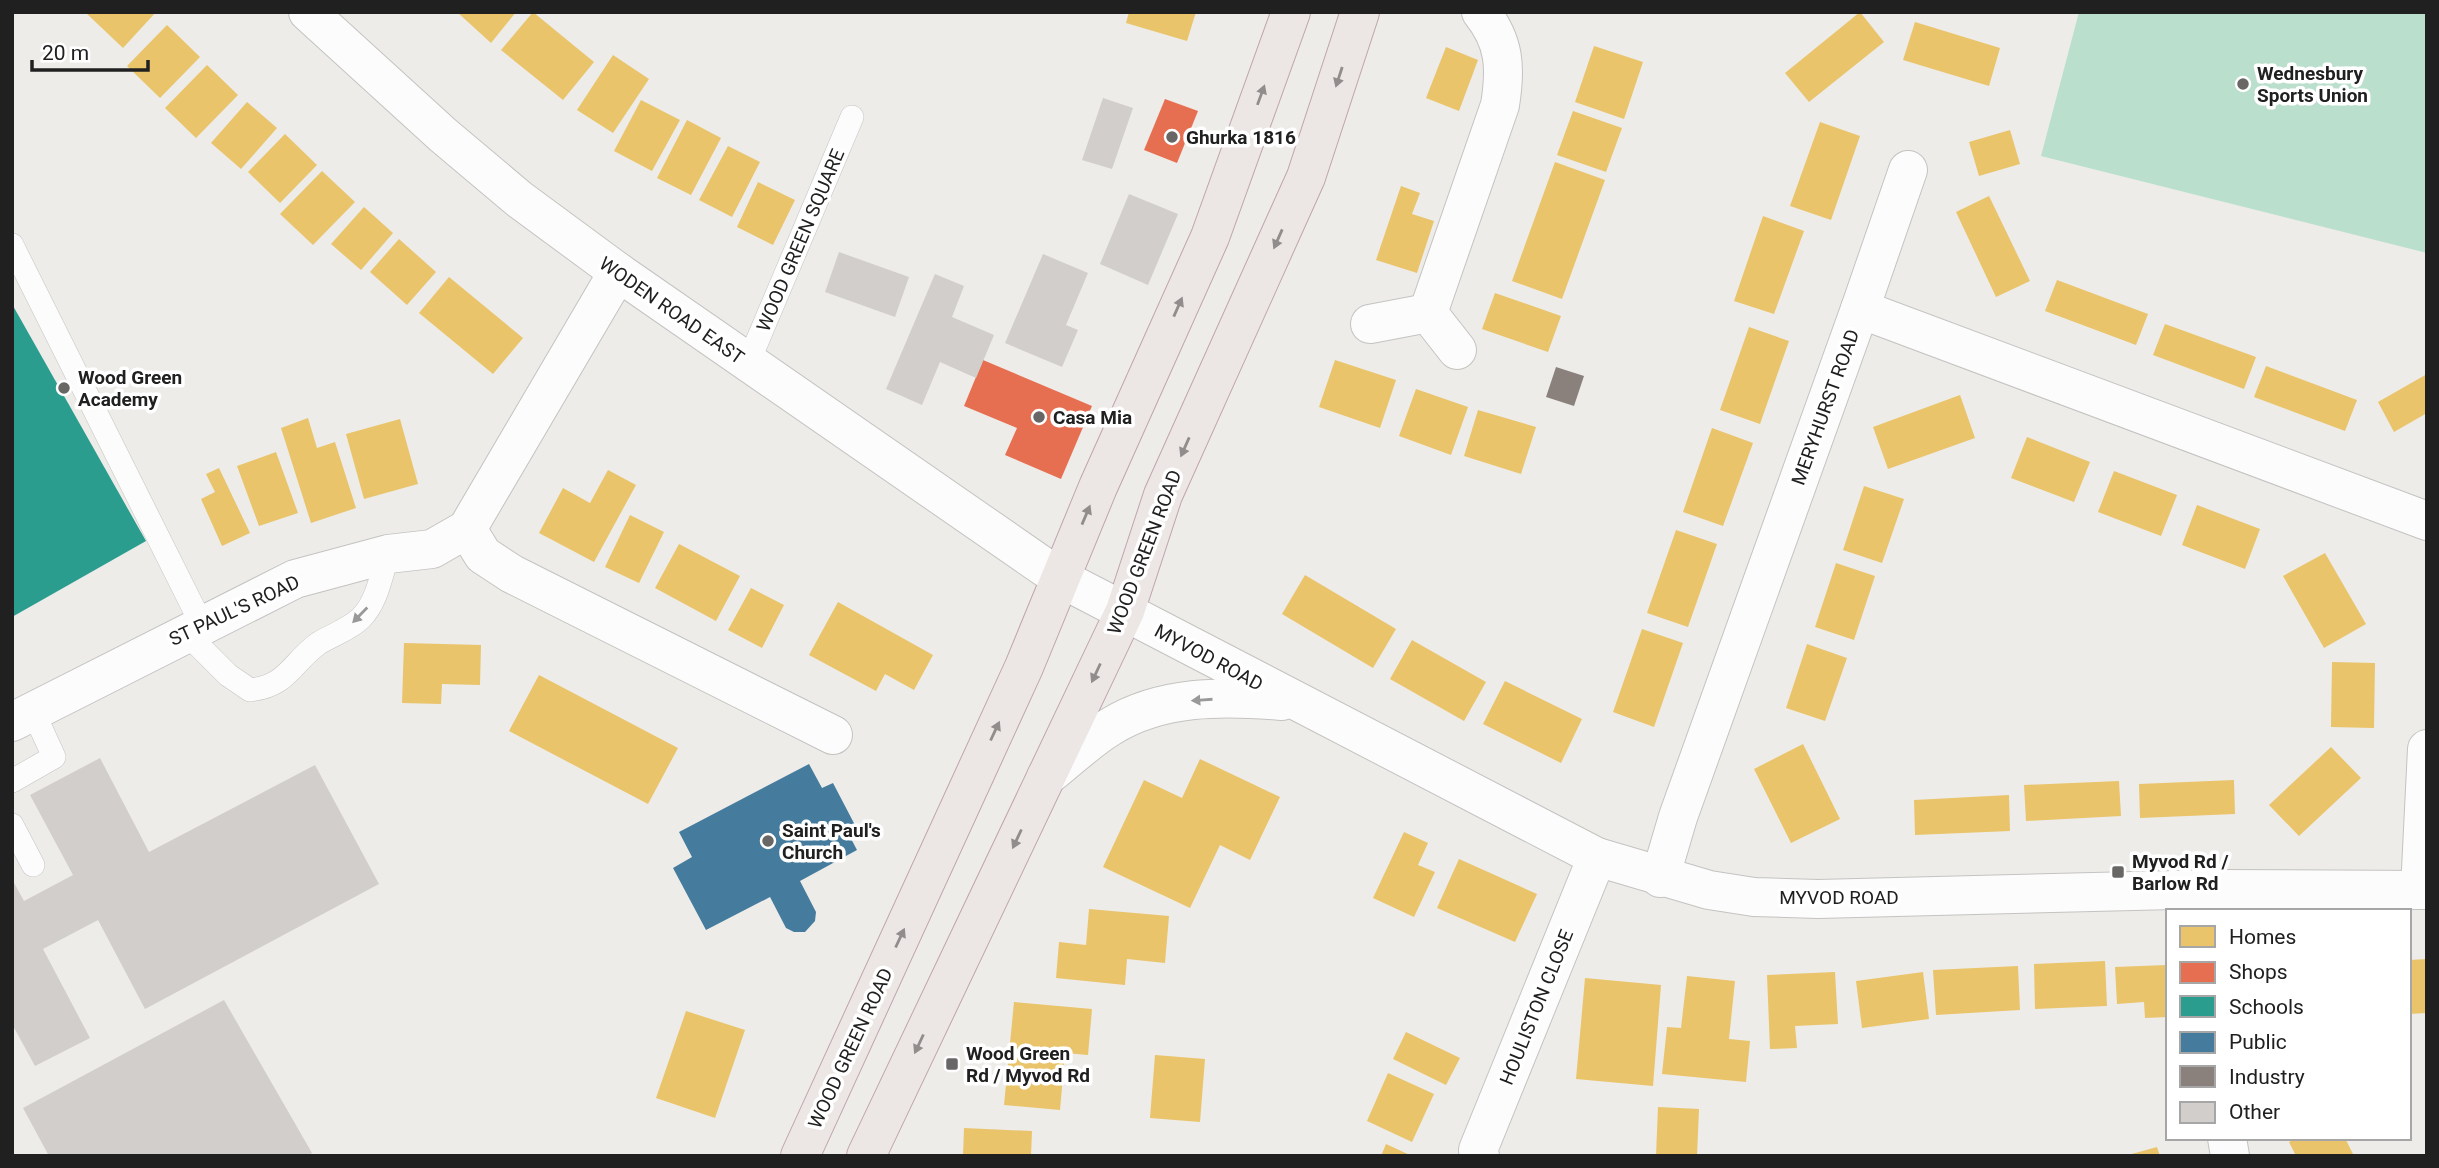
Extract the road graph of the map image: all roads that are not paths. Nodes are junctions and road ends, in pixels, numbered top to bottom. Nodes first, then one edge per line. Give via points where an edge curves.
1 (309, 12) edge
2 (1291, 12) edge
3 (1360, 12) edge
4 (1480, 12) edge
5 (852, 117) dead end
6 (1908, 170) dead end
7 (12, 245) edge
8 (618, 272) junction
9 (1860, 309) junction
10 (1428, 313) junction
11 (1370, 324) dead end
12 (1457, 350) dead end
13 (748, 363) junction
14 (2427, 521) edge
15 (467, 529) junction
16 (388, 554) junction
17 (1060, 578) junction
18 (1125, 611) junction
19 (194, 629) junction
20 (1294, 702) junction
21 (23, 717) edge
22 (833, 734) dead end
23 (2427, 749) edge
24 (1046, 777) junction
25 (12, 781) edge
26 (12, 825) edge
27 (1597, 857) junction
28 (33, 865) dead end
29 (1660, 878) junction
30 (2423, 890) edge
31 (2215, 900) edge
32 (800, 1156) edge
33 (866, 1156) edge
34 (1480, 1156) edge

1 - 8 street, WODEN ROAD EAST via 462,151
17 -> 2 highway, WOOD GREEN ROAD via 1210,237
3 -> 18 highway, WOOD GREEN ROAD via 1306,177 1163,495
4 - 10 street via 1503,48 1500,105
5 - 13 lane, WOOD GREEN SQUARE
6 - 9 street
7 - 19 lane
8 - 13 street, WODEN ROAD EAST
8 - 15 street, ST PAUL'S ROAD
9 - 14 street, MERYHURST ROAD
9 - 29 street, MERYHURST ROAD
10 - 11 street
10 - 12 street
13 - 17 street, WODEN ROAD EAST
15 - 16 street, ST PAUL'S ROAD via 432,549
15 - 22 street via 483,555 512,574
16 - 19 street, ST PAUL'S ROAD via 295,579
16 -> 19 lane via 373,601 359,620 313,648 288,676 267,689 250,690 228,675
17 - 18 street, WODEN ROAD EAST
32 -> 17 highway, WOOD GREEN ROAD via 1024,667
18 - 20 street, MYVOD ROAD
18 -> 24 highway, WOOD GREEN ROAD
19 - 21 street, ST PAUL'S ROAD
20 -> 24 street, MYVOD ROAD via 1242,697 1151,708 1110,727
20 - 27 street, MYVOD ROAD
21 - 25 lane via 54,757
23 - 30 street
24 -> 33 highway, WOOD GREEN ROAD
26 - 28 lane
27 - 29 street, MYVOD ROAD
27 - 34 street, HOULISTON CLOSE via 1478,1150
29 - 31 street, MYVOD ROAD via 1754,897
30 - 31 street, MYVOD ROAD

